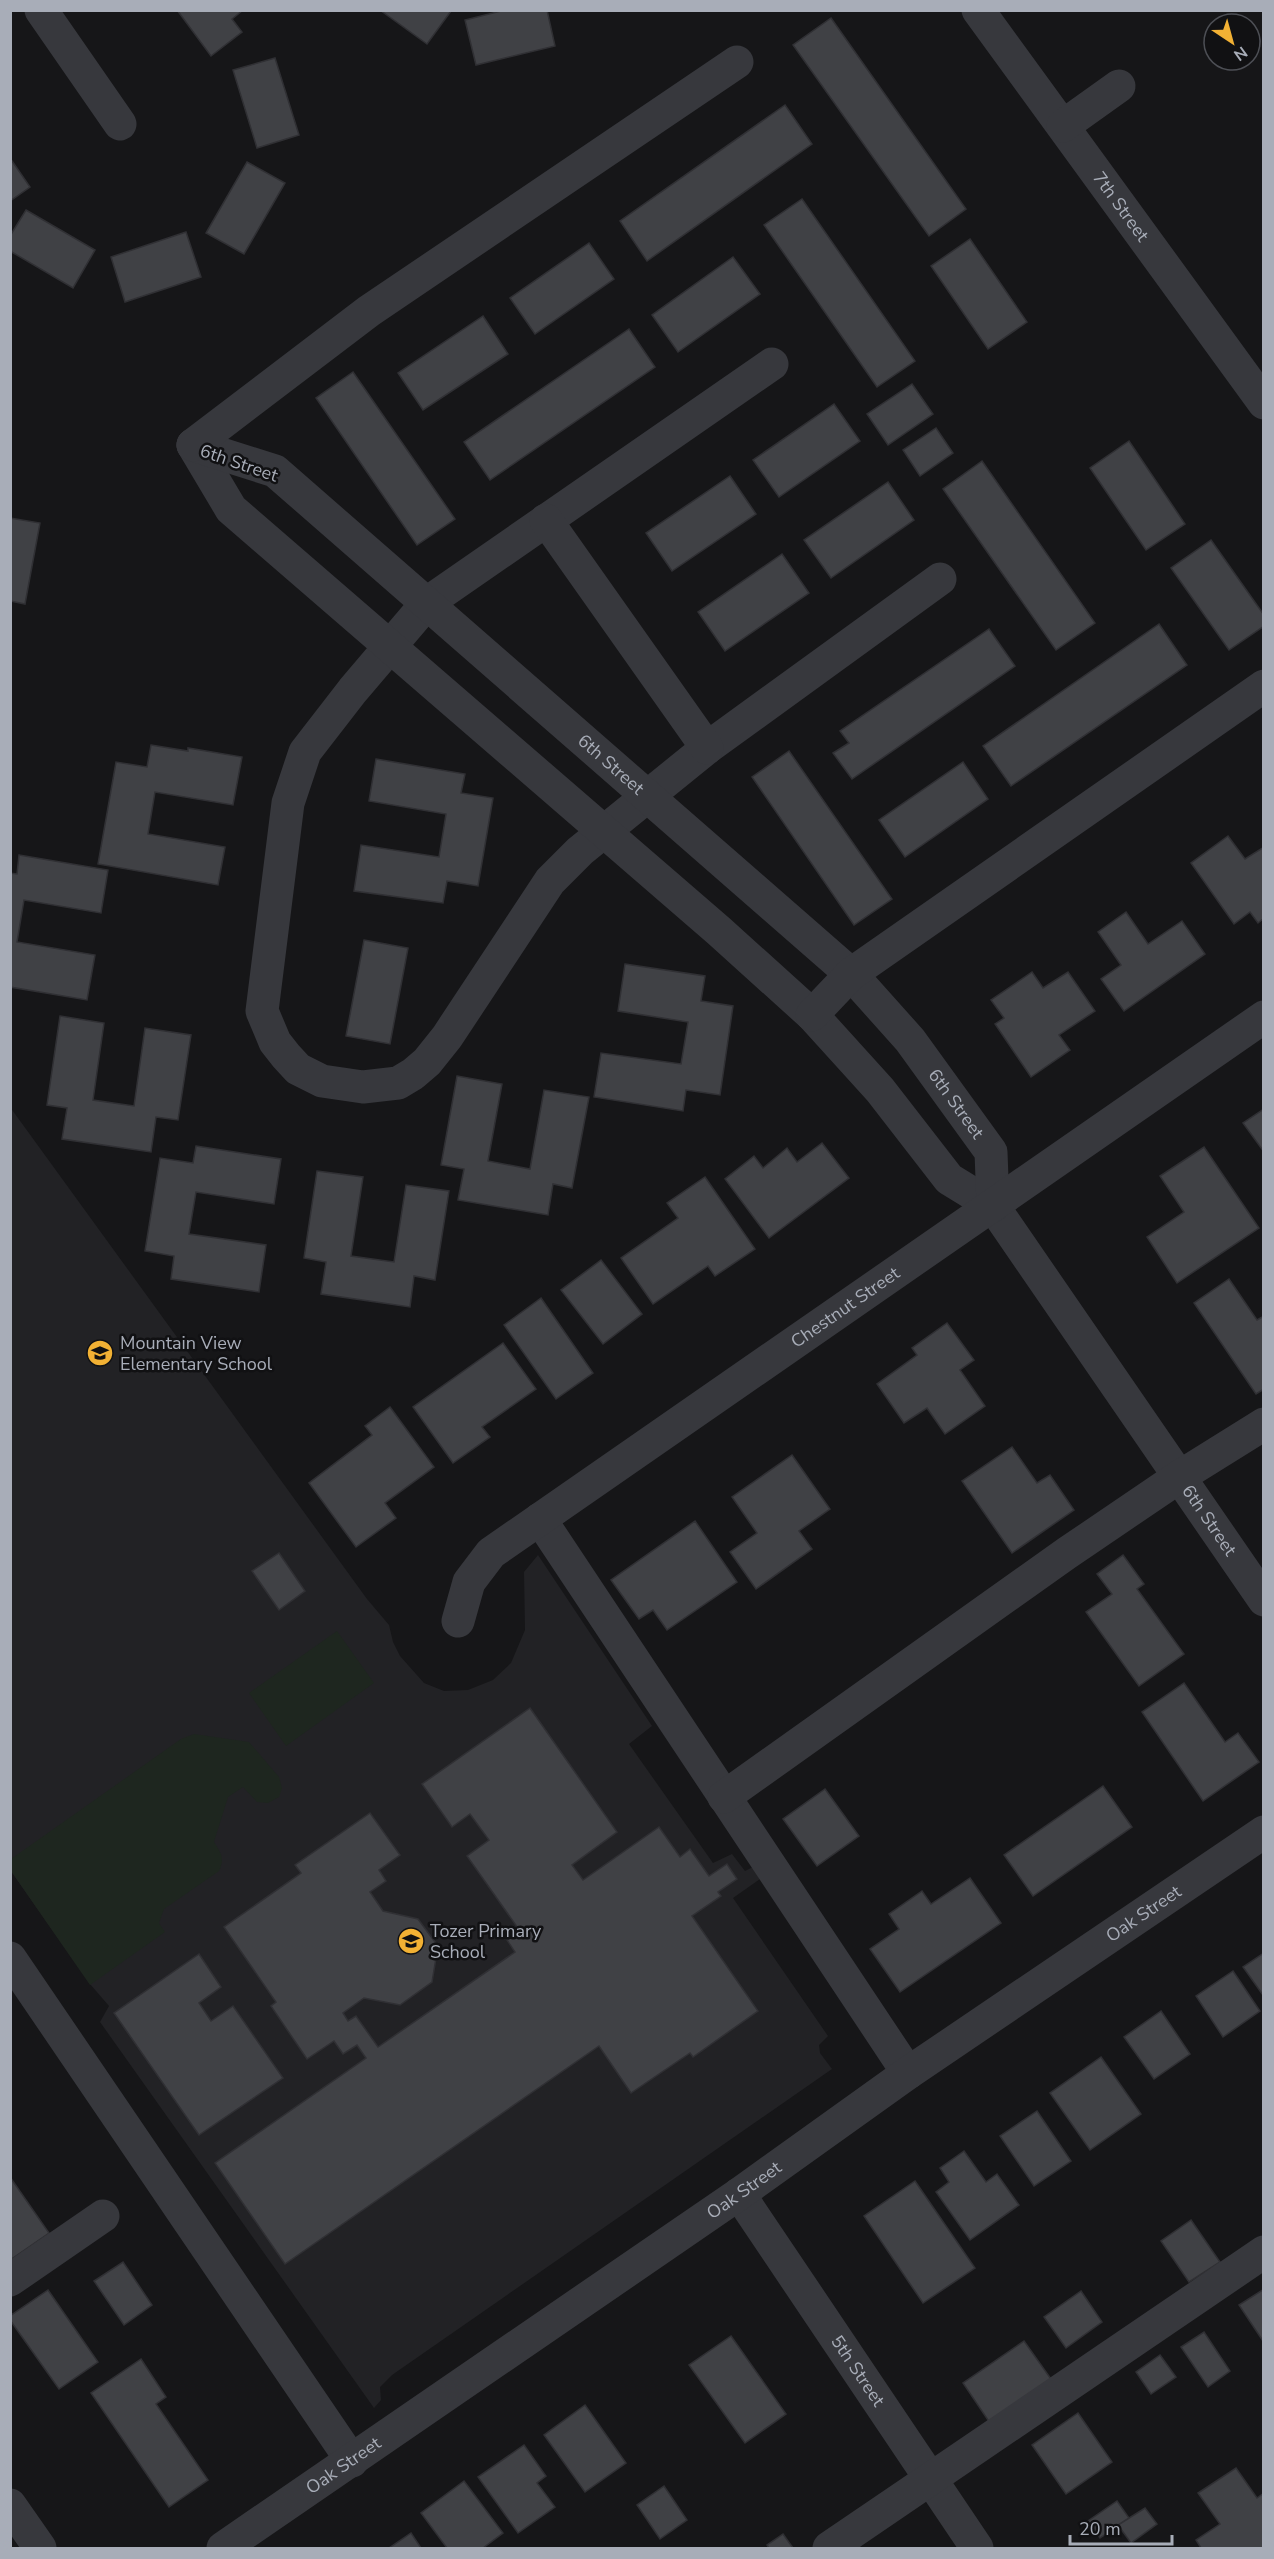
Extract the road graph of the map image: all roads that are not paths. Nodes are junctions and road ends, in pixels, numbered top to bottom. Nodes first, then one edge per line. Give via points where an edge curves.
1 (41, 10) edge
2 (978, 10) edge
3 (737, 62) dead end
4 (1119, 86) dead end
5 (120, 124) dead end
6 (1063, 126) junction
7 (772, 364) dead end
8 (1263, 403) edge
9 (194, 445) junction
10 (546, 520) junction
11 (940, 579) dead end
12 (427, 603) junction
13 (389, 647) junction
14 (1263, 686) edge
15 (707, 748) junction
16 (647, 796) junction
17 (603, 831) junction
18 (851, 974) junction
19 (812, 1015) junction
20 (1263, 1017) edge
21 (993, 1206) junction
22 (1263, 1424) edge
23 (1179, 1477) junction
24 (540, 1519) junction
25 (1263, 1600) edge
26 (458, 1621) dead end
27 (724, 1797) junction
28 (1263, 1832) edge
29 (10, 1958) edge
30 (908, 2073) junction
31 (739, 2194) junction
32 (103, 2216) dead end
33 (1263, 2253) edge
34 (10, 2280) edge
35 (352, 2461) junction
36 (930, 2480) junction
37 (10, 2505) edge
38 (40, 2548) edge
39 (223, 2548) edge
40 (829, 2548) edge
41 (977, 2548) edge

1 - 5 street
2 - 6 street, 7th Street
3 - 9 street via 369,311
4 - 6 street
6 - 8 street, 7th Street
7 - 10 street
9 - 12 street, 6th Street via 275,471
9 - 13 street, 6th Street via 231,509
10 - 12 street
10 - 15 street
11 - 15 street
12 - 13 street
12 - 16 street, 6th Street
13 - 17 street, 6th Street
13 - 17 street via 305,752 288,802 262,1011 275,1042 298,1069 322,1081 363,1087 398,1083 413,1074 447,1037 550,881
14 - 18 street
15 - 16 street
16 - 17 street
16 - 18 street, 6th Street
17 - 19 street, 6th Street
18 - 19 street
18 - 21 street, 6th Street via 910,1040 991,1152
19 - 21 street, 6th Street via 880,1090 948,1179
20 - 21 street, Chestnut Street
21 - 23 street, 6th Street
21 - 24 street, Chestnut Street
22 - 23 street
23 - 25 street, 6th Street
23 - 27 street
24 - 26 street, Chestnut Street via 491,1553 470,1582
24 - 27 street
27 - 30 street
28 - 30 street, Oak Street
29 - 35 street
30 - 31 street, Oak Street
31 - 35 street, Oak Street
31 - 36 street, 5th Street
32 - 34 street
33 - 36 street
35 - 39 street, Oak Street
36 - 40 street
36 - 41 street, 5th Street
37 - 38 street

